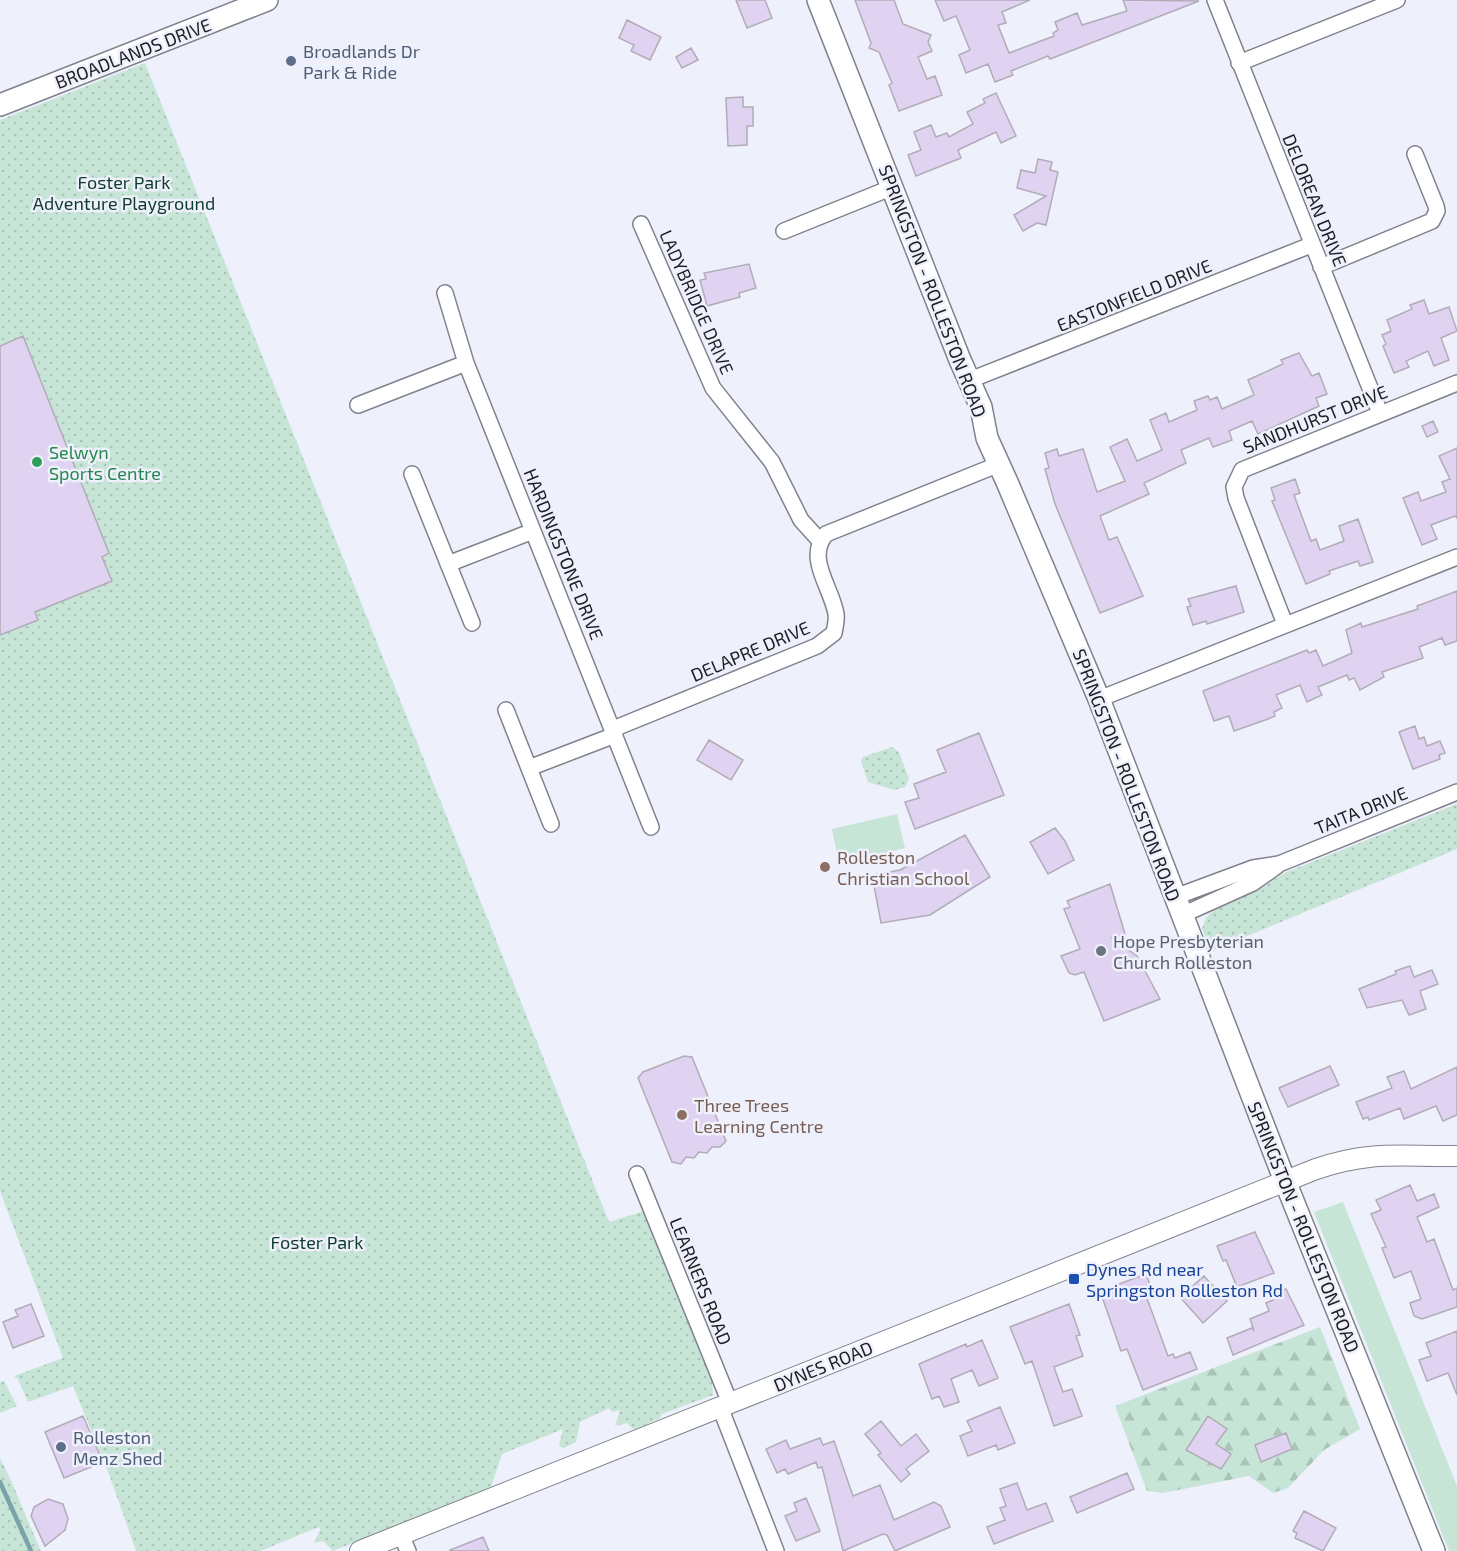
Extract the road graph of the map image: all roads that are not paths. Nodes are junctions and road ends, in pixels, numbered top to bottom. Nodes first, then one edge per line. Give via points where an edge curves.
1 (267, 0) edge
2 (818, 0) edge
3 (1215, 0) edge
4 (1397, 0) edge
5 (1239, 63) junction
6 (0, 105) edge
7 (1415, 154) dead end
8 (893, 187) junction
9 (641, 224) dead end
10 (784, 231) dead end
11 (1311, 245) junction
12 (1321, 267) junction
13 (445, 293) dead end
14 (466, 363) junction
15 (970, 380) junction
16 (1457, 383) edge
17 (358, 405) dead end
18 (1380, 413) junction
19 (997, 465) junction
20 (412, 474) dead end
21 (533, 531) junction
22 (820, 542) junction
23 (1457, 557) edge
24 (448, 564) junction
25 (472, 623) dead end
26 (1285, 624) junction
27 (1099, 699) junction
28 (506, 710) dead end
29 (614, 732) junction
30 (529, 768) junction
31 (1457, 792) edge
32 (551, 824) dead end
33 (651, 827) dead end
34 (1178, 906) junction
35 (1457, 1156) edge
36 (637, 1174) dead end
37 (1286, 1181) junction
38 (725, 1405) junction
39 (404, 1543) edge
40 (360, 1551) edge
41 (776, 1551) edge
42 (1434, 1551) edge

1 - 6 main road, BROADLANDS DRIVE
2 - 8 main road, SPRINGSTON - ROLLESTON ROAD
3 - 5 street, DELOREAN DRIVE
4 - 5 street
5 - 11 street, DELOREAN DRIVE
7 - 12 street via 1436,206 1432,221
8 - 10 street
8 - 15 main road, SPRINGSTON - ROLLESTON ROAD
9 - 22 street, LADYBRIDGE DRIVE via 713,388 772,462 801,520
11 - 12 street, DELOREAN DRIVE
11 - 15 street, EASTONFIELD DRIVE
12 - 18 street, DELOREAN DRIVE
13 - 14 street, HARDINGSTONE DRIVE
14 - 17 street
14 - 21 street, HARDINGSTONE DRIVE
15 - 19 main road, SPRINGSTON - ROLLESTON ROAD
16 - 18 street, SANDHURST DRIVE
18 - 26 street, SANDHURST DRIVE via 1251,465 1237,477 1236,498
19 - 22 street via 843,525
19 - 27 main road, SPRINGSTON - ROLLESTON ROAD
20 - 24 street
21 - 24 street
21 - 29 street, HARDINGSTONE DRIVE
22 - 29 street, DELAPRE DRIVE via 820,569 837,616 834,633 817,646
23 - 26 street
24 - 25 street
26 - 27 street
27 - 34 main road, SPRINGSTON - ROLLESTON ROAD
28 - 30 street
29 - 30 street, DELAPRE DRIVE
29 - 33 street, HARDINGSTONE DRIVE
30 - 32 street
31 - 34 street, TAITA DRIVE via 1279,864 1253,868
34 - 37 main road, SPRINGSTON - ROLLESTON ROAD
35 - 37 street, DYNES ROAD via 1379,1154 1330,1164
36 - 38 street, LEARNERS ROAD
37 - 38 street, DYNES ROAD
37 - 42 main road, SPRINGSTON - ROLLESTON ROAD
38 - 39 street, DYNES ROAD
38 - 41 street, LEARNERS ROAD
39 - 40 street, DYNES ROAD

